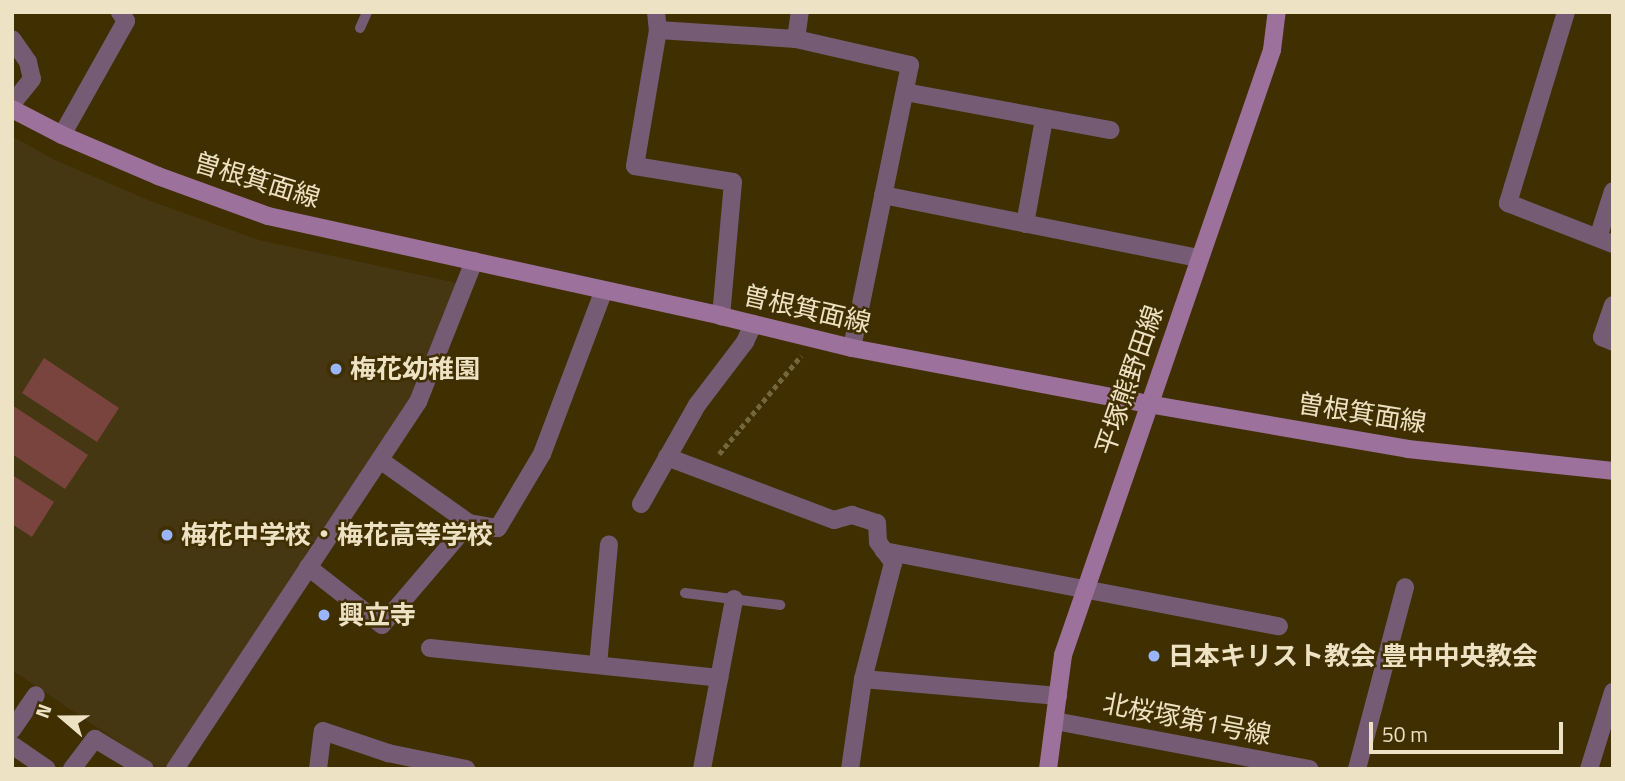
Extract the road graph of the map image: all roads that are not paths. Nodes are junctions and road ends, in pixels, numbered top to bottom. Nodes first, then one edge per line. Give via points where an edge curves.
1 (120, 12) edge
2 (367, 12) edge
3 (800, 12) edge
4 (1277, 12) edge
5 (1566, 12) edge
6 (657, 21) edge
7 (360, 28) dead end
8 (12, 39) edge
9 (796, 39) junction
10 (905, 92) junction
11 (12, 107) edge
12 (1044, 119) junction
13 (1111, 130) dead end
14 (62, 135) junction
15 (1613, 191) edge
16 (883, 195) junction
17 (1025, 224) junction
18 (1605, 241) edge
19 (1199, 258) junction
20 (474, 261) junction
21 (604, 290) junction
22 (1613, 305) edge
23 (721, 316) junction
24 (753, 324) junction
25 (1613, 342) edge
26 (852, 348) junction
27 (1148, 404) junction
28 (667, 457) junction
29 (380, 460) junction
30 (1613, 471) edge
31 (641, 504) dead end
32 (469, 523) junction
33 (609, 545) dead end
34 (884, 551) junction
35 (308, 567) junction
36 (1405, 587) dead end
37 (1084, 590) junction
38 (685, 593) dead end
39 (734, 598) junction
40 (780, 604) dead end
41 (1279, 626) dead end
42 (430, 648) dead end
43 (598, 665) junction
44 (719, 678) junction
45 (863, 679) junction
46 (1613, 692) edge
47 (36, 695) dead end
48 (1058, 696) junction
49 (1055, 720) junction
50 (12, 730) edge
51 (12, 745) edge
52 (47, 769) edge
53 (72, 769) edge
54 (145, 769) edge
55 (175, 769) edge
56 (318, 769) edge
57 (466, 769) edge
58 (702, 769) edge
59 (849, 769) edge
60 (1048, 769) edge
61 (1310, 769) edge
62 (1357, 769) edge
63 (1589, 769) edge

1 - 14 street via 126,20
2 - 7 lane
3 - 9 street
4 - 19 street, 平塚熊野田線 via 1272,50
5 - 18 street via 1508,203
6 - 9 street
6 - 23 street via 635,166 733,182
8 - 11 street via 32,79
9 - 10 street via 910,65
10 - 12 street
10 - 16 street
11 - 14 street, 曽根箕面線
12 - 13 street
12 - 17 street
14 - 20 street, 曽根箕面線 via 268,216
15 - 18 street
16 - 17 street
16 - 26 street
17 - 19 street
19 - 27 street, 平塚熊野田線
20 - 21 street, 曽根箕面線
20 - 29 street via 418,402
21 - 23 street, 曽根箕面線
21 - 32 street via 542,454 498,528
22 - 25 street via 1602,337
23 - 24 street, 曽根箕面線
24 - 26 street, 曽根箕面線
24 - 28 street via 745,342 696,405
26 - 27 street, 曽根箕面線
27 - 30 street, 曽根箕面線 via 1408,449
27 - 37 street, 平塚熊野田線
28 - 31 street
28 - 34 street via 834,520 852,515 877,523 878,542
29 - 32 street
29 - 35 street
32 - 35 street via 382,625
33 - 43 street
34 - 37 street
34 - 45 street via 893,563
35 - 55 street
36 - 62 street
37 - 41 street
37 - 48 street, 平塚熊野田線 via 1063,654
38 - 39 lane
39 - 40 lane
39 - 44 street
42 - 43 street
43 - 44 street
44 - 58 street
45 - 48 street
45 - 59 street
46 - 63 street
47 - 50 street
48 - 49 street, 平塚熊野田線
49 - 60 street, 平塚熊野田線
49 - 61 street, 北桜塚第1号線
51 - 52 street
53 - 54 street via 95,739
56 - 57 street via 323,731 388,753

